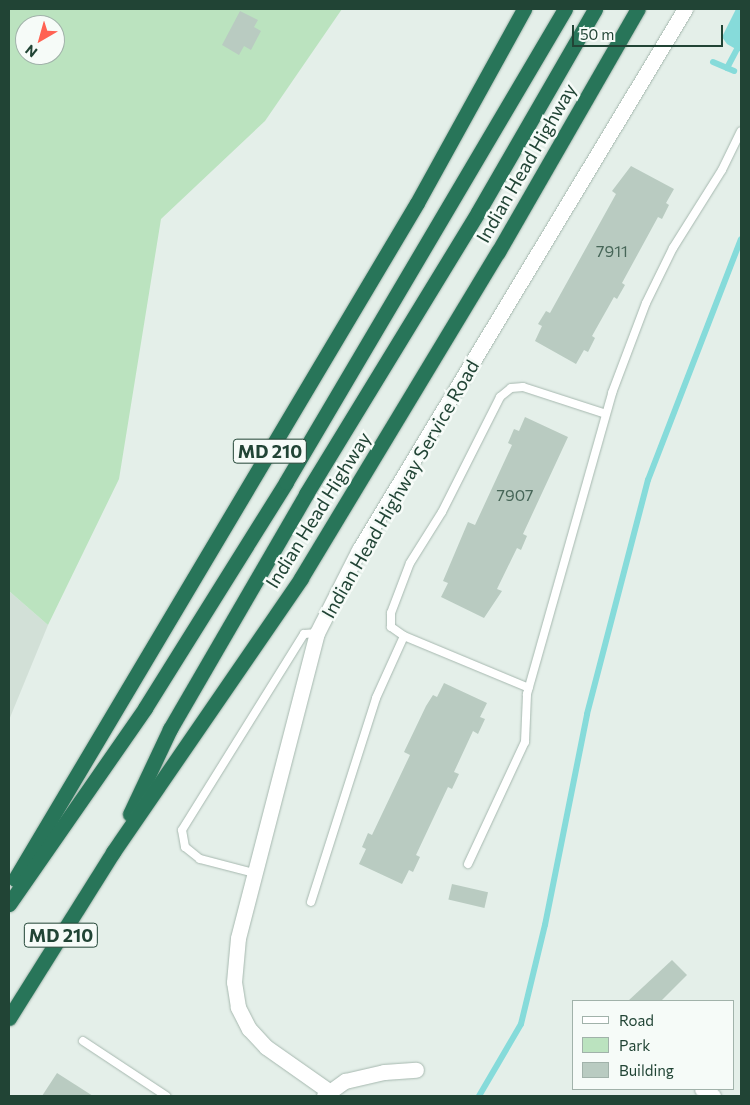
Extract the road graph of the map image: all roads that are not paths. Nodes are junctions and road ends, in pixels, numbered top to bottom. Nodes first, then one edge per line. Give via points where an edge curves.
1 (524, 9) edge
2 (564, 9) edge
3 (595, 9) edge
4 (638, 9) edge
5 (685, 9) edge
6 (741, 131) edge
7 (606, 414) junction
8 (317, 632) junction
9 (404, 636) junction
10 (529, 688) junction
11 (113, 852) junction
12 (468, 864) dead end
13 (254, 873) junction
14 (9, 889) edge
15 (311, 902) dead end
16 (9, 904) edge
17 (9, 1018) edge
18 (82, 1042) dead end
19 (416, 1070) dead end
20 (327, 1094) edge
21 (166, 1096) edge

1 - 14 highway, MD 210 via 417,203
2 - 16 highway via 276,499 144,708
3 - 11 highway via 170,729
4 - 11 highway, Indian Head Highway / MD 210 via 498,252 301,578
5 - 8 street, Indian Head Highway Service Road via 360,550
6 - 7 lane via 722,170 673,248 646,303
7 - 9 lane via 523,386 511,388 500,397 442,512 410,563 391,613 391,627
7 - 10 lane
8 - 13 street, Indian Head Highway Service Road
8 - 13 lane via 304,634 182,830 185,847 200,859
9 - 10 lane
9 - 15 lane via 376,698
10 - 12 lane via 525,742
11 - 17 highway, Indian Head Highway / MD 210
13 - 20 street, Indian Head Highway Service Road via 234,963 238,1007 249,1029 266,1047
18 - 21 lane
19 - 20 street via 384,1072 345,1081

